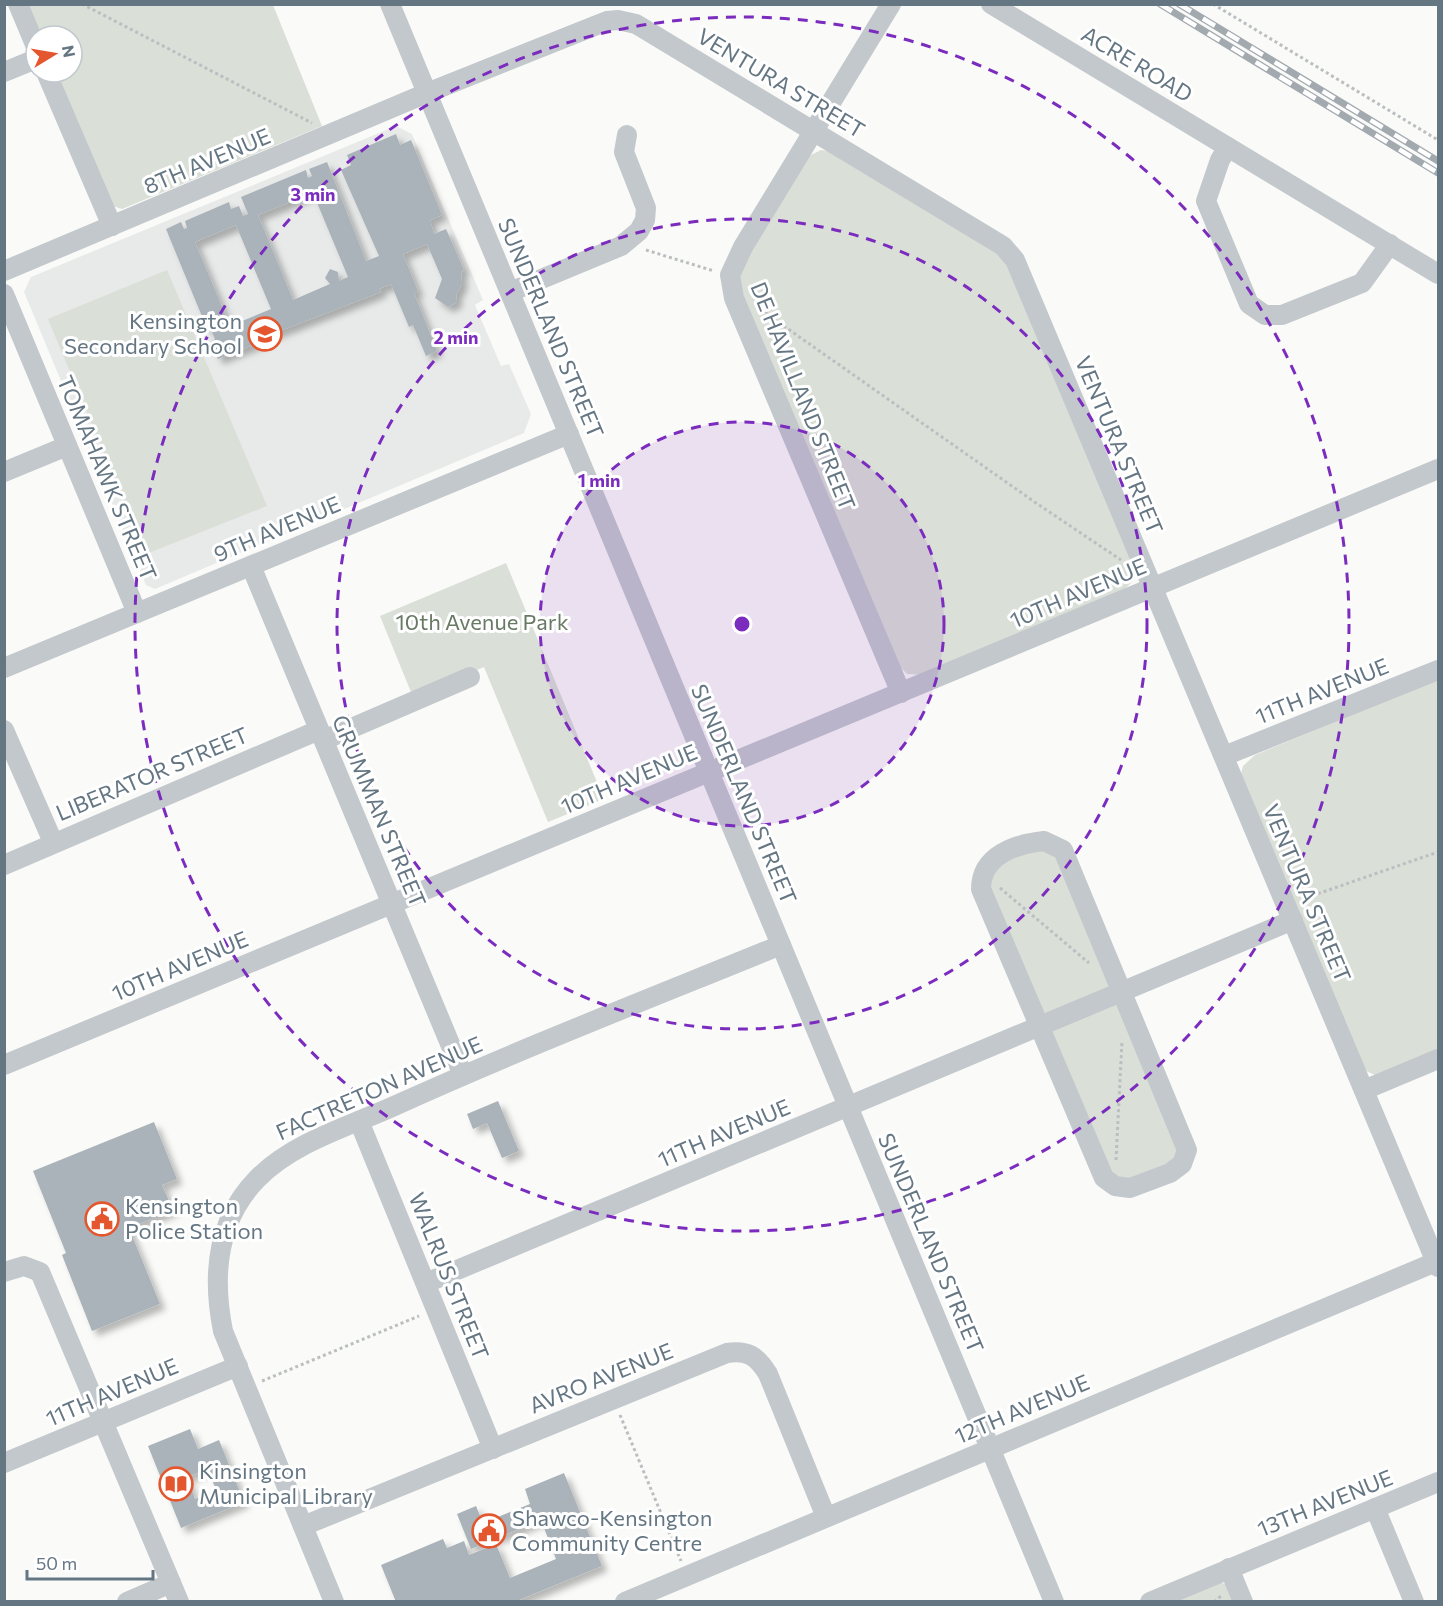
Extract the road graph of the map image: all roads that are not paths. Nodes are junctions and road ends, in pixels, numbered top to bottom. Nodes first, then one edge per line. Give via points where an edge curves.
1 (18, 4) edge
2 (390, 4) edge
3 (891, 4) edge
4 (991, 4) edge
5 (26, 24) edge
6 (24, 64) edge
7 (4, 72) edge
8 (51, 84) edge
9 (427, 93) junction
10 (815, 132) junction
11 (627, 135) dead end
12 (1228, 147) junction
13 (112, 226) junction
14 (1390, 244) junction
15 (4, 271) edge
16 (1438, 274) edge
17 (510, 292) junction
18 (4, 294) edge
19 (568, 434) junction
20 (67, 446) junction
21 (1438, 469) edge
22 (4, 472) edge
23 (251, 566) junction
24 (1150, 580) junction
25 (137, 613) junction
26 (4, 668) edge
27 (1438, 670) edge
28 (470, 677) dead end
29 (901, 693) junction
30 (4, 730) edge
31 (321, 735) junction
32 (1224, 756) junction
33 (709, 772) junction
34 (53, 842) junction
35 (4, 865) edge
36 (392, 904) junction
37 (1293, 920) junction
38 (781, 945) junction
39 (1124, 993) junction
40 (1040, 1027) junction
41 (1438, 1059) edge
42 (4, 1065) edge
43 (463, 1075) junction
44 (1364, 1090) junction
45 (848, 1107) junction
46 (359, 1121) junction
47 (1438, 1263) edge
48 (4, 1272) edge
49 (426, 1283) junction
50 (238, 1366) junction
51 (104, 1421) junction
52 (990, 1448) junction
53 (493, 1449) junction
54 (4, 1463) edge
55 (1438, 1482) edge
56 (1375, 1508) junction
57 (826, 1517) junction
58 (303, 1526) junction
59 (1229, 1568) junction
60 (171, 1583) junction
61 (127, 1602) edge
62 (179, 1602) edge
63 (334, 1602) edge
64 (625, 1602) edge
65 (1054, 1602) edge
66 (1150, 1602) edge
67 (1243, 1602) edge
68 (1414, 1602) edge

1 - 5 street
2 - 9 street, SUNDERLAND STREET
3 - 10 street, DE HAVILLAND STREET
4 - 12 street, ACRE ROAD
6 - 7 street
8 - 13 street
9 - 10 street, VENTURA STREET via 618,20 636,24
9 - 13 street, 8TH AVENUE
9 - 17 street, SUNDERLAND STREET
10 - 24 street, VENTURA STREET via 1010,252
10 - 29 street, DE HAVILLAND STREET via 730,275 734,298
11 - 17 street via 624,152 646,208 639,231 621,246
12 - 14 street, ACRE ROAD
12 - 14 street via 1206,201 1249,304 1265,315 1282,315 1362,283
13 - 15 street, 8TH AVENUE
14 - 16 street, ACRE ROAD
17 - 19 street, SUNDERLAND STREET
18 - 20 street, TOMAHAWK STREET
19 - 23 street, 9TH AVENUE
19 - 33 street, SUNDERLAND STREET
20 - 22 street
20 - 25 street, TOMAHAWK STREET
21 - 24 street, 10TH AVENUE
23 - 25 street, 9TH AVENUE
23 - 31 street, GRUMMAN STREET
24 - 29 street, 10TH AVENUE
24 - 32 street, VENTURA STREET
25 - 26 street, 9TH AVENUE
27 - 32 street, 11TH AVENUE
28 - 31 street, LIBERATOR STREET
29 - 33 street, 10TH AVENUE
30 - 34 street
31 - 34 street, LIBERATOR STREET
31 - 36 street, GRUMMAN STREET
32 - 37 street, VENTURA STREET
33 - 36 street, 10TH AVENUE
33 - 38 street, SUNDERLAND STREET
34 - 35 street, LIBERATOR STREET
36 - 42 street, 10TH AVENUE
36 - 43 street, GRUMMAN STREET
37 - 39 street, 11TH AVENUE
37 - 44 street, VENTURA STREET
38 - 43 street, FACTRETON AVENUE
38 - 45 street, SUNDERLAND STREET
39 - 40 street, 11TH AVENUE
39 - 40 street via 1064,850 1044,841 1012,849 987,866 981,889
39 - 40 street via 1187,1150 1182,1164 1170,1173 1122,1188 1109,1184
40 - 45 street, 11TH AVENUE
41 - 44 street
43 - 46 street, FACTRETON AVENUE
44 - 47 street, VENTURA STREET
45 - 49 street, 11TH AVENUE
45 - 52 street, SUNDERLAND STREET
46 - 49 street, WALRUS STREET
46 - 50 street, FACTRETON AVENUE via 278,1159 256,1179 228,1221 219,1249 217,1295 223,1331
47 - 52 street, 12TH AVENUE
48 - 51 street via 24,1266 40,1272
49 - 53 street, WALRUS STREET
50 - 51 street, 11TH AVENUE
50 - 58 street, FACTRETON AVENUE
51 - 54 street, 11TH AVENUE
51 - 60 street
52 - 57 street, 12TH AVENUE
52 - 65 street, SUNDERLAND STREET
53 - 57 street, AVRO AVENUE via 727,1353 742,1351 755,1356 768,1374
53 - 58 street, AVRO AVENUE
55 - 56 street, 13TH AVENUE
56 - 59 street, 13TH AVENUE
56 - 68 street
57 - 64 street, 12TH AVENUE
58 - 63 street, FACTRETON AVENUE
59 - 66 street, 13TH AVENUE
59 - 67 street
60 - 61 street
60 - 62 street

